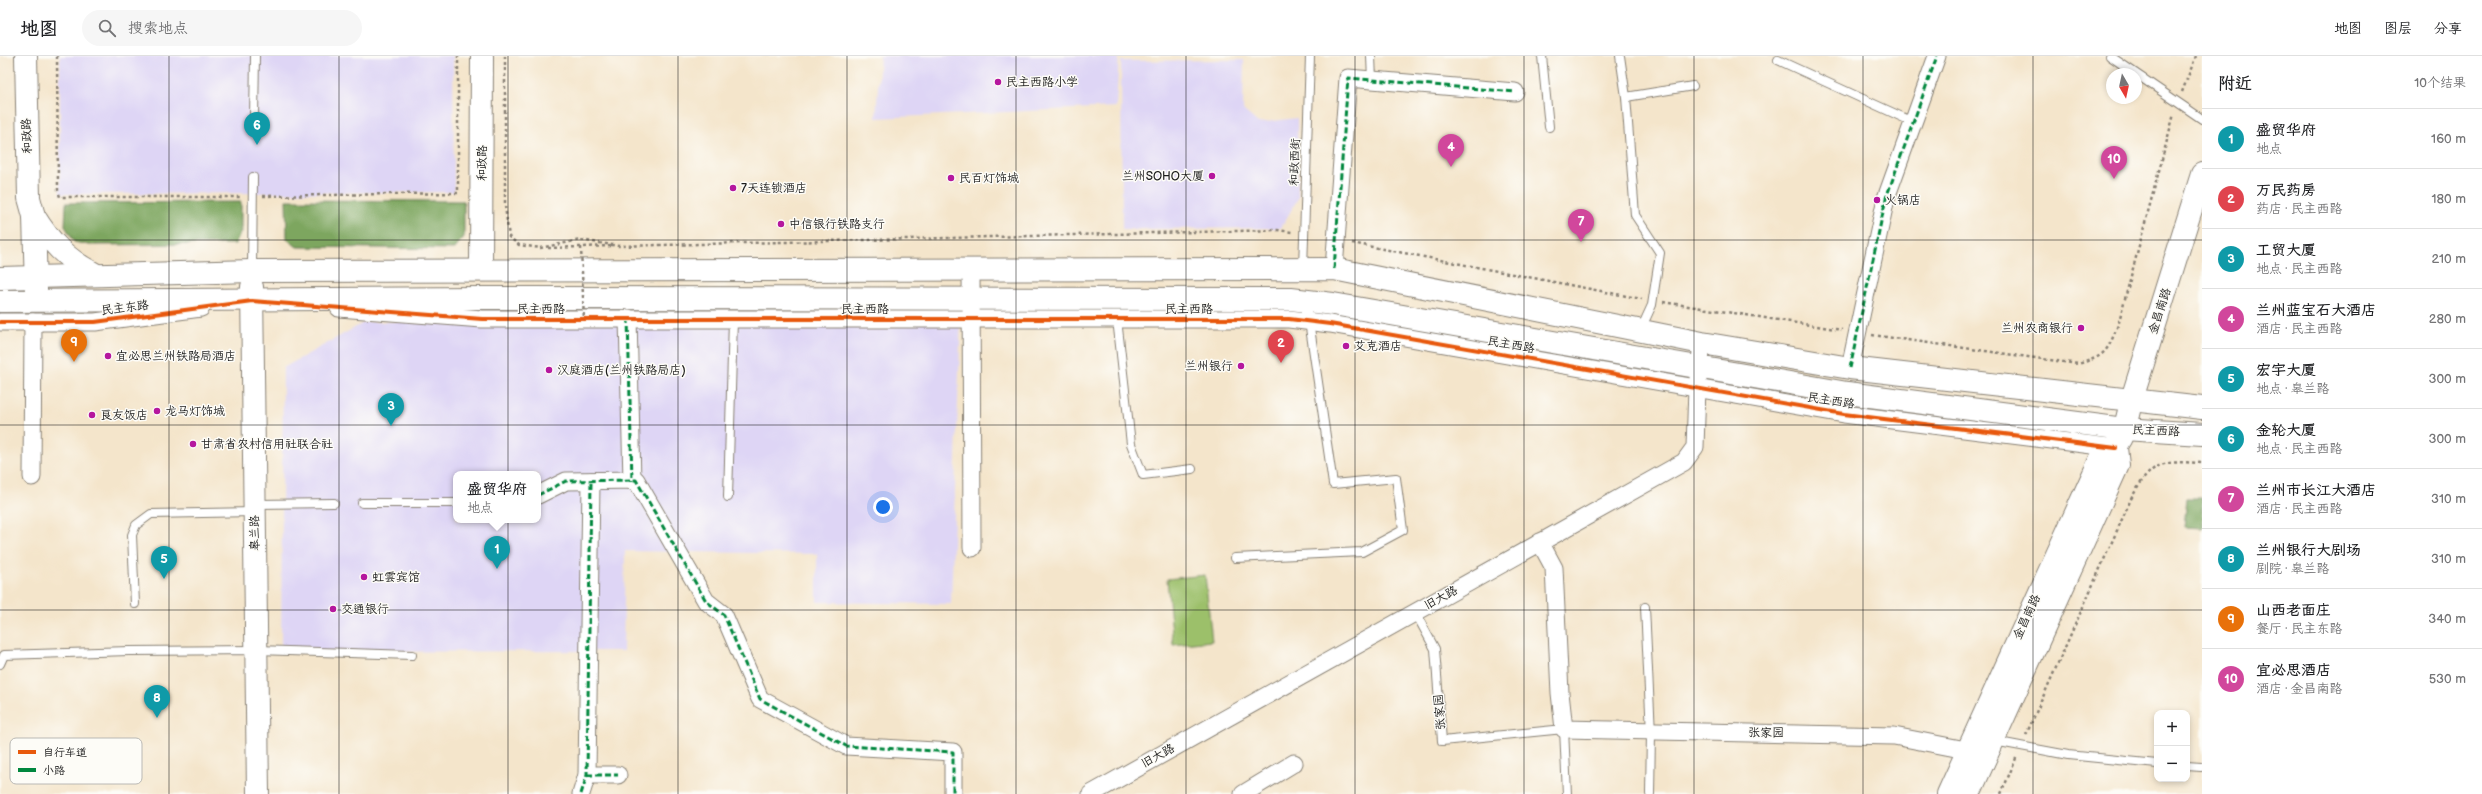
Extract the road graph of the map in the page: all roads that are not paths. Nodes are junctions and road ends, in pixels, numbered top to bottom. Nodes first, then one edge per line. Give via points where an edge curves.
1 (26, 56) edge
2 (255, 56) edge
3 (482, 56) edge
4 (1310, 56) edge
5 (1371, 56) edge
6 (1542, 56) edge
7 (1620, 56) edge
8 (1937, 56) edge
9 (2110, 56) edge
10 (1778, 60) dead end
11 (1372, 80) junction
12 (1693, 86) dead end
13 (1515, 92) dead end
14 (1626, 97) junction
15 (254, 118) dead end
16 (2202, 119) edge
17 (1913, 122) junction
18 (1549, 128) dead end
19 (2202, 174) edge
20 (253, 176) dead end
21 (34, 216) junction
22 (1303, 268) junction
23 (971, 269) junction
24 (1334, 269) junction
25 (481, 270) junction
26 (252, 271) junction
27 (95, 274) junction
28 (34, 276) junction
29 (0, 278) edge
30 (1303, 300) junction
31 (0, 301) edge
32 (252, 301) junction
33 (971, 309) junction
34 (35, 312) junction
35 (628, 318) junction
36 (733, 318) junction
37 (1117, 319) junction
38 (0, 322) edge
39 (1309, 322) junction
40 (1640, 330) junction
41 (1702, 343) junction
42 (1850, 368) junction
43 (1698, 378) junction
44 (2131, 402) junction
45 (2202, 408) edge
46 (2202, 434) edge
47 (2120, 439) junction
48 (1192, 469) dead end
49 (32, 477) dead end
50 (591, 481) junction
51 (632, 481) junction
52 (541, 494) edge
53 (728, 497) dead end
54 (334, 503) dead end
55 (362, 503) dead end
56 (453, 503) edge
57 (255, 508) junction
58 (1540, 542) junction
59 (972, 548) dead end
60 (1235, 558) dead end
61 (135, 604) dead end
62 (1644, 606) dead end
63 (1415, 612) junction
64 (257, 650) junction
65 (412, 655) dead end
66 (0, 664) edge
67 (1564, 730) junction
68 (1651, 733) junction
69 (1993, 741) junction
70 (1966, 750) junction
71 (1294, 763) dead end
72 (2154, 764) edge
73 (2190, 766) edge
74 (2200, 767) dead end
75 (618, 775) dead end
76 (587, 776) junction
77 (258, 794) edge
78 (581, 794) edge
79 (953, 794) edge
80 (1091, 794) edge
81 (1243, 794) edge
82 (1567, 794) edge
83 (1650, 794) edge
84 (1948, 794) edge
85 (1969, 794) edge

1 - 21 main road, 和政路 via 29,198
2 - 15 lane
3 - 25 main road, 和政路
4 - 22 lane, 和政西街
5 - 11 lane
6 - 18 lane
7 - 14 lane
8 - 17 street
9 - 16 lane
10 - 17 lane
11 - 13 street
11 - 24 street via 1348,78
12 - 14 lane
14 - 40 lane via 1635,215 1660,253 1653,300
17 - 42 street via 1886,198
19 - 44 main road, 金昌南路
20 - 26 lane
21 - 27 main road, 和政路 via 45,235 61,252
21 - 28 main road, 和政路
22 - 23 main road
22 - 24 main road
23 - 25 main road via 641,272
23 - 33 street
24 - 40 main road
25 - 26 main road
26 - 27 main road
26 - 32 main road, 皋兰路
27 - 28 main road
28 - 29 main road
28 - 34 main road, 和政路
30 - 33 main road, 民主西路
30 - 39 lane
30 - 43 main road, 民主西路
31 - 34 main road, 民主东路
32 - 33 main road, 民主西路 via 482,298
32 - 34 main road, 民主东路
32 - 35 street, 民主西路 via 482,319
32 - 57 main road, 皋兰路
33 - 36 street, 民主西路
33 - 37 street, 民主西路
33 - 59 street
34 - 38 street, 民主东路
34 - 49 street
35 - 36 street, 民主西路
35 - 51 street
36 - 53 lane
37 - 39 street, 民主西路 via 1289,319
37 - 48 lane via 1131,444 1143,475
39 - 43 street, 民主西路
39 - 60 lane via 1333,484 1396,478 1403,530 1362,552
40 - 41 main road
41 - 42 main road
41 - 43 street, 旧大路
42 - 44 main road
43 - 47 main road, 民主西路 via 1847,393
43 - 58 street, 旧大路 via 1695,447 1684,462
44 - 45 main road
44 - 47 main road, 金昌南路
46 - 47 main road, 民主西路
47 - 69 main road, 金昌南路 via 2118,465
47 - 70 main road, 金昌南路 via 2100,460
50 - 51 street
50 - 52 street via 566,481
50 - 76 street
51 - 79 street via 636,480 706,601 724,615 760,699 846,746 953,752
54 - 57 lane
55 - 56 lane
57 - 61 lane via 151,514 136,525 132,535
57 - 64 main road, 皋兰路
58 - 63 street, 旧大路
58 - 67 street via 1554,568
62 - 68 lane
63 - 67 lane, 张家园 via 1435,649 1442,741
63 - 80 street, 旧大路
64 - 65 lane
64 - 66 lane via 4,655
64 - 77 main road, 皋兰路
67 - 68 street, 张家园
67 - 82 lane
68 - 70 street, 张家园 via 1894,736
68 - 83 lane
69 - 72 lane via 2068,755
69 - 85 main road, 金昌南路
70 - 84 main road, 金昌南路
71 - 81 street
73 - 74 lane
75 - 76 street
76 - 78 street

